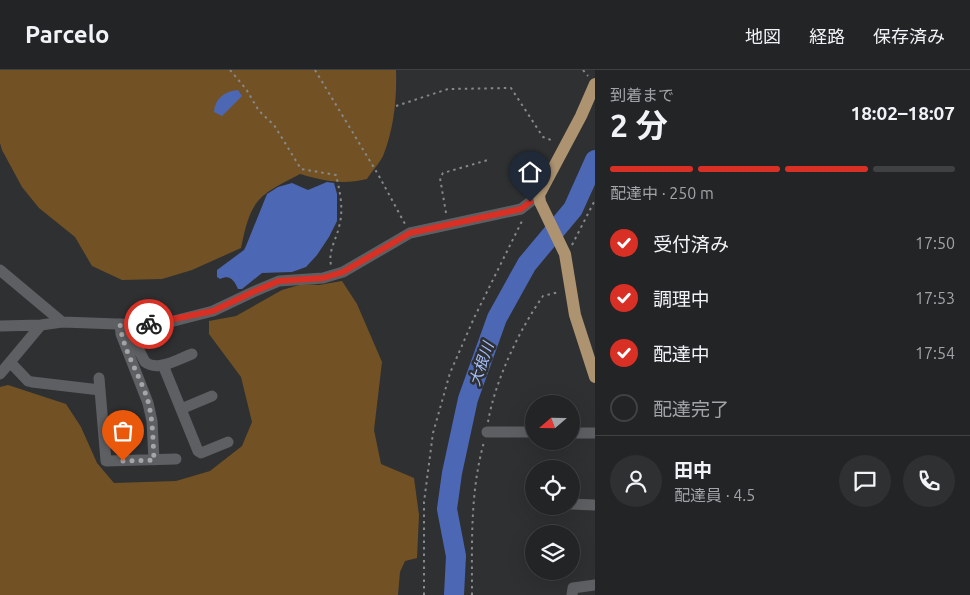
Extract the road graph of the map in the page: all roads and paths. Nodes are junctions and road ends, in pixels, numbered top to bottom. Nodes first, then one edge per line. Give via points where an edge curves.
1 (230, 70) edge
2 (315, 70) edge
3 (595, 84) edge
4 (396, 106) dead end
5 (565, 146) junction
6 (488, 160) dead end
7 (539, 199) junction
8 (595, 200) edge
9 (521, 209) junction
10 (448, 225) junction
11 (410, 233) junction
12 (564, 252) junction
13 (0, 270) edge
14 (335, 274) junction
15 (571, 291) junction
16 (62, 322) junction
17 (123, 324) junction
18 (0, 326) edge
19 (41, 326) junction
20 (589, 342) edge
21 (192, 354) dead end
22 (10, 362) junction
23 (163, 365) junction
24 (0, 374) edge
25 (595, 377) edge
26 (99, 378) dead end
27 (100, 390) junction
28 (212, 396) dead end
29 (181, 409) junction
30 (487, 432) junction
31 (525, 432) edge
32 (580, 433) edge
33 (595, 433) edge
34 (228, 442) dead end
35 (176, 459) dead end
36 (154, 460) junction
37 (580, 504) edge
38 (595, 505) edge
39 (595, 585) edge
40 (424, 595) edge
41 (472, 595) edge
42 (572, 595) edge

1 - 14 path via 274,125 301,169 336,176 342,209 340,226 329,252
2 - 11 path
3 - 5 main road
4 - 5 path via 448,89 511,88 543,136
5 - 7 main road
6 - 10 path via 443,173 440,178
7 - 9 street
7 - 12 main road
8 - 12 path via 572,246
9 - 10 street
9 - 40 path via 523,221 454,365 433,433 424,502
10 - 11 street
11 - 14 street via 353,268
12 - 15 main road
13 - 16 street
14 - 17 street via 279,281 204,314 170,322
15 - 20 main road
15 - 30 path via 543,296 533,310 498,383
16 - 17 street
16 - 19 street
17 - 23 street via 145,362 153,367
17 - 36 street via 121,334 148,403
18 - 19 street
19 - 22 street
20 - 25 main road
21 - 23 street
22 - 24 street
22 - 27 street via 28,381
23 - 29 street
26 - 27 street
27 - 36 street via 106,461
28 - 29 street
29 - 34 street via 201,453
30 - 31 street
30 - 41 path via 476,469 472,508
32 - 33 street
35 - 36 street
37 - 38 street
39 - 42 street via 573,588

